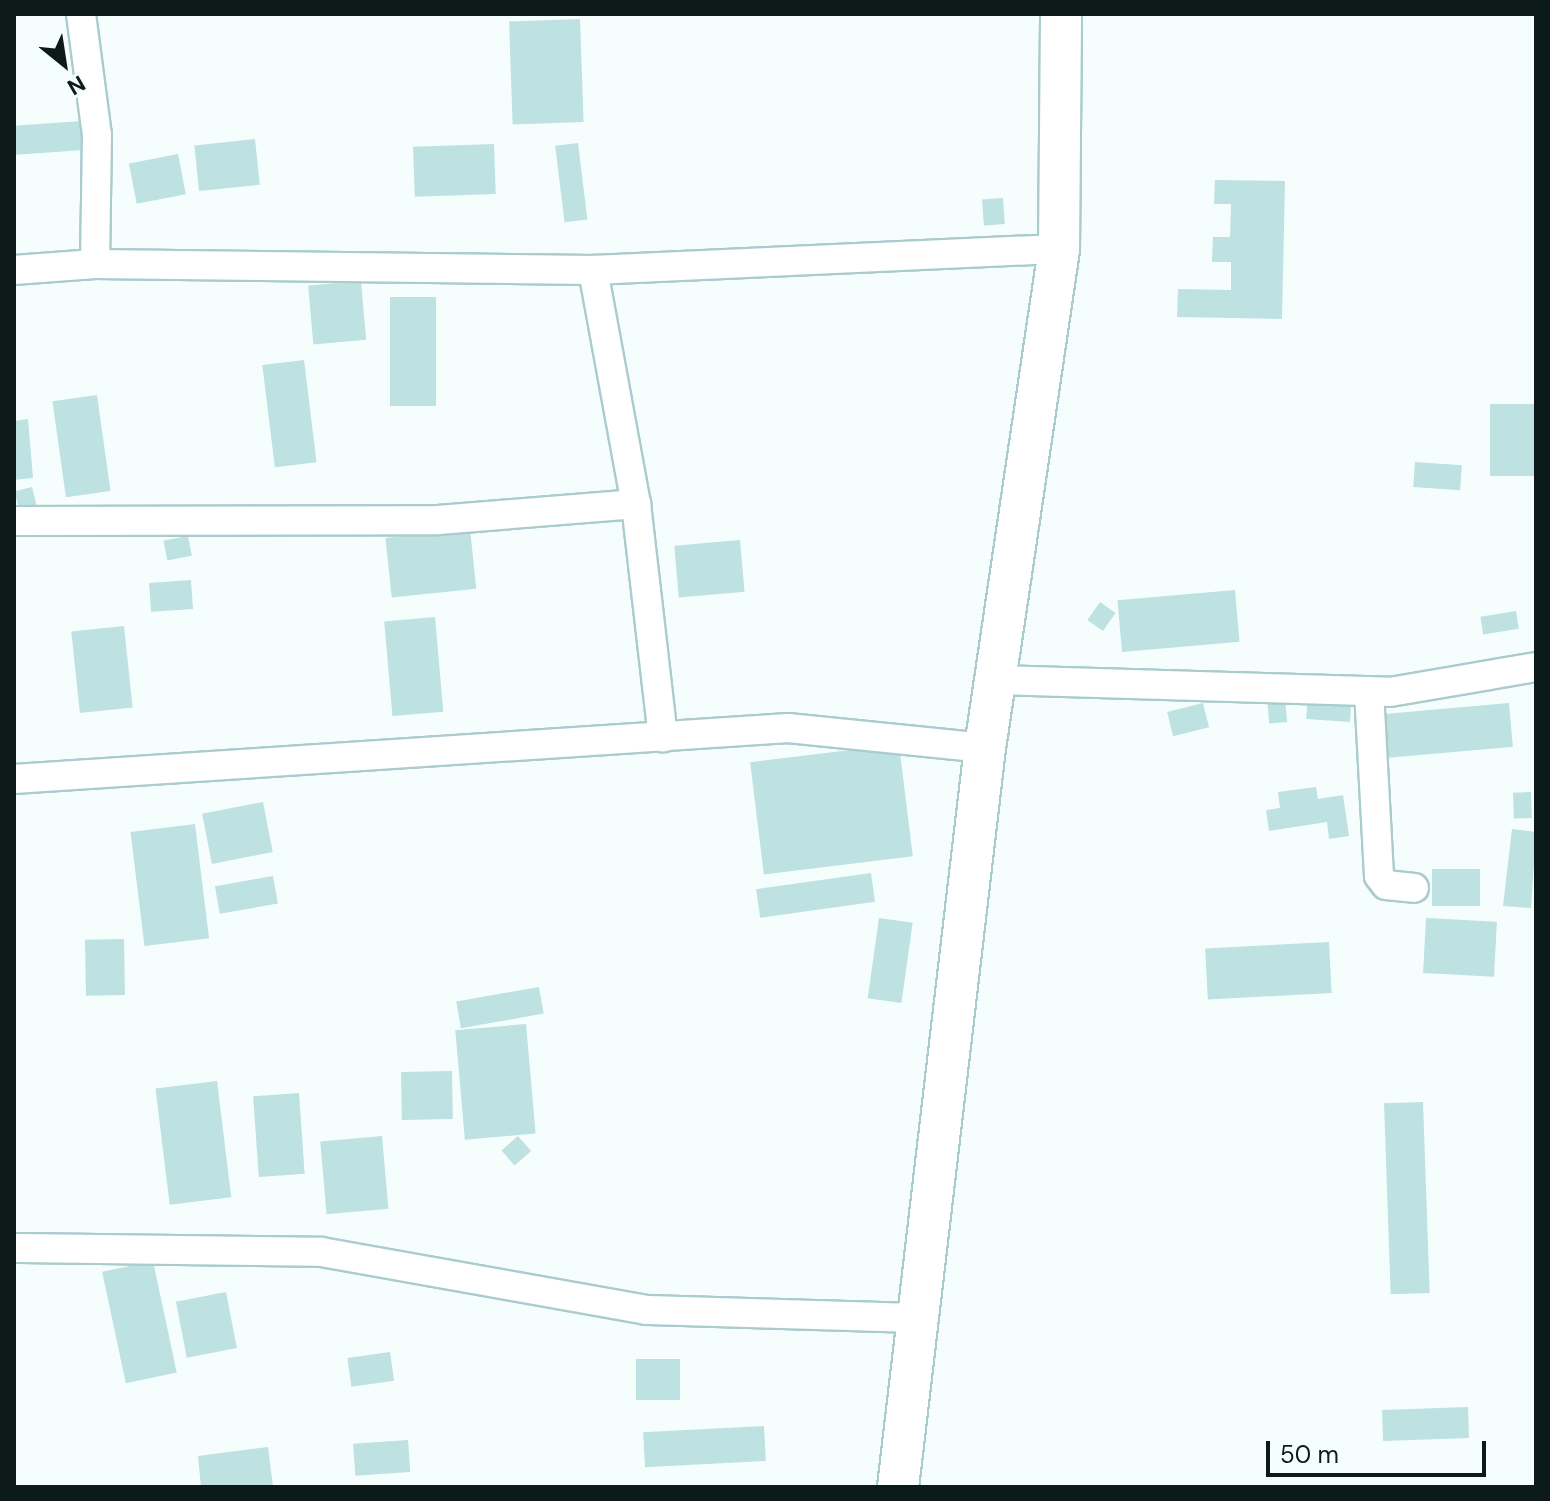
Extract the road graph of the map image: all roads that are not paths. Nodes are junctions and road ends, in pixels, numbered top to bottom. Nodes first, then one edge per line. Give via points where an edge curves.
1 (81, 14) edge
2 (1061, 14) edge
3 (1059, 249) junction
4 (95, 264) junction
5 (14, 270) edge
6 (593, 270) junction
7 (636, 504) junction
8 (14, 521) edge
9 (1536, 667) edge
10 (997, 680) junction
11 (1369, 691) junction
12 (663, 737) junction
13 (985, 748) junction
14 (14, 779) edge
15 (1414, 888) dead end
16 (14, 1248) edge
17 (918, 1318) junction
18 (898, 1487) edge

1 - 4 street via 97,135
2 - 3 main road
3 - 6 street
3 - 10 main road
4 - 5 street
4 - 6 street
6 - 7 street
7 - 8 street via 438,520
7 - 12 street
9 - 11 street
10 - 11 street
10 - 13 main road
11 - 15 street via 1379,876 1386,885
12 - 13 street via 788,728
12 - 14 street
13 - 17 main road
16 - 17 street via 321,1252 646,1310
17 - 18 main road

